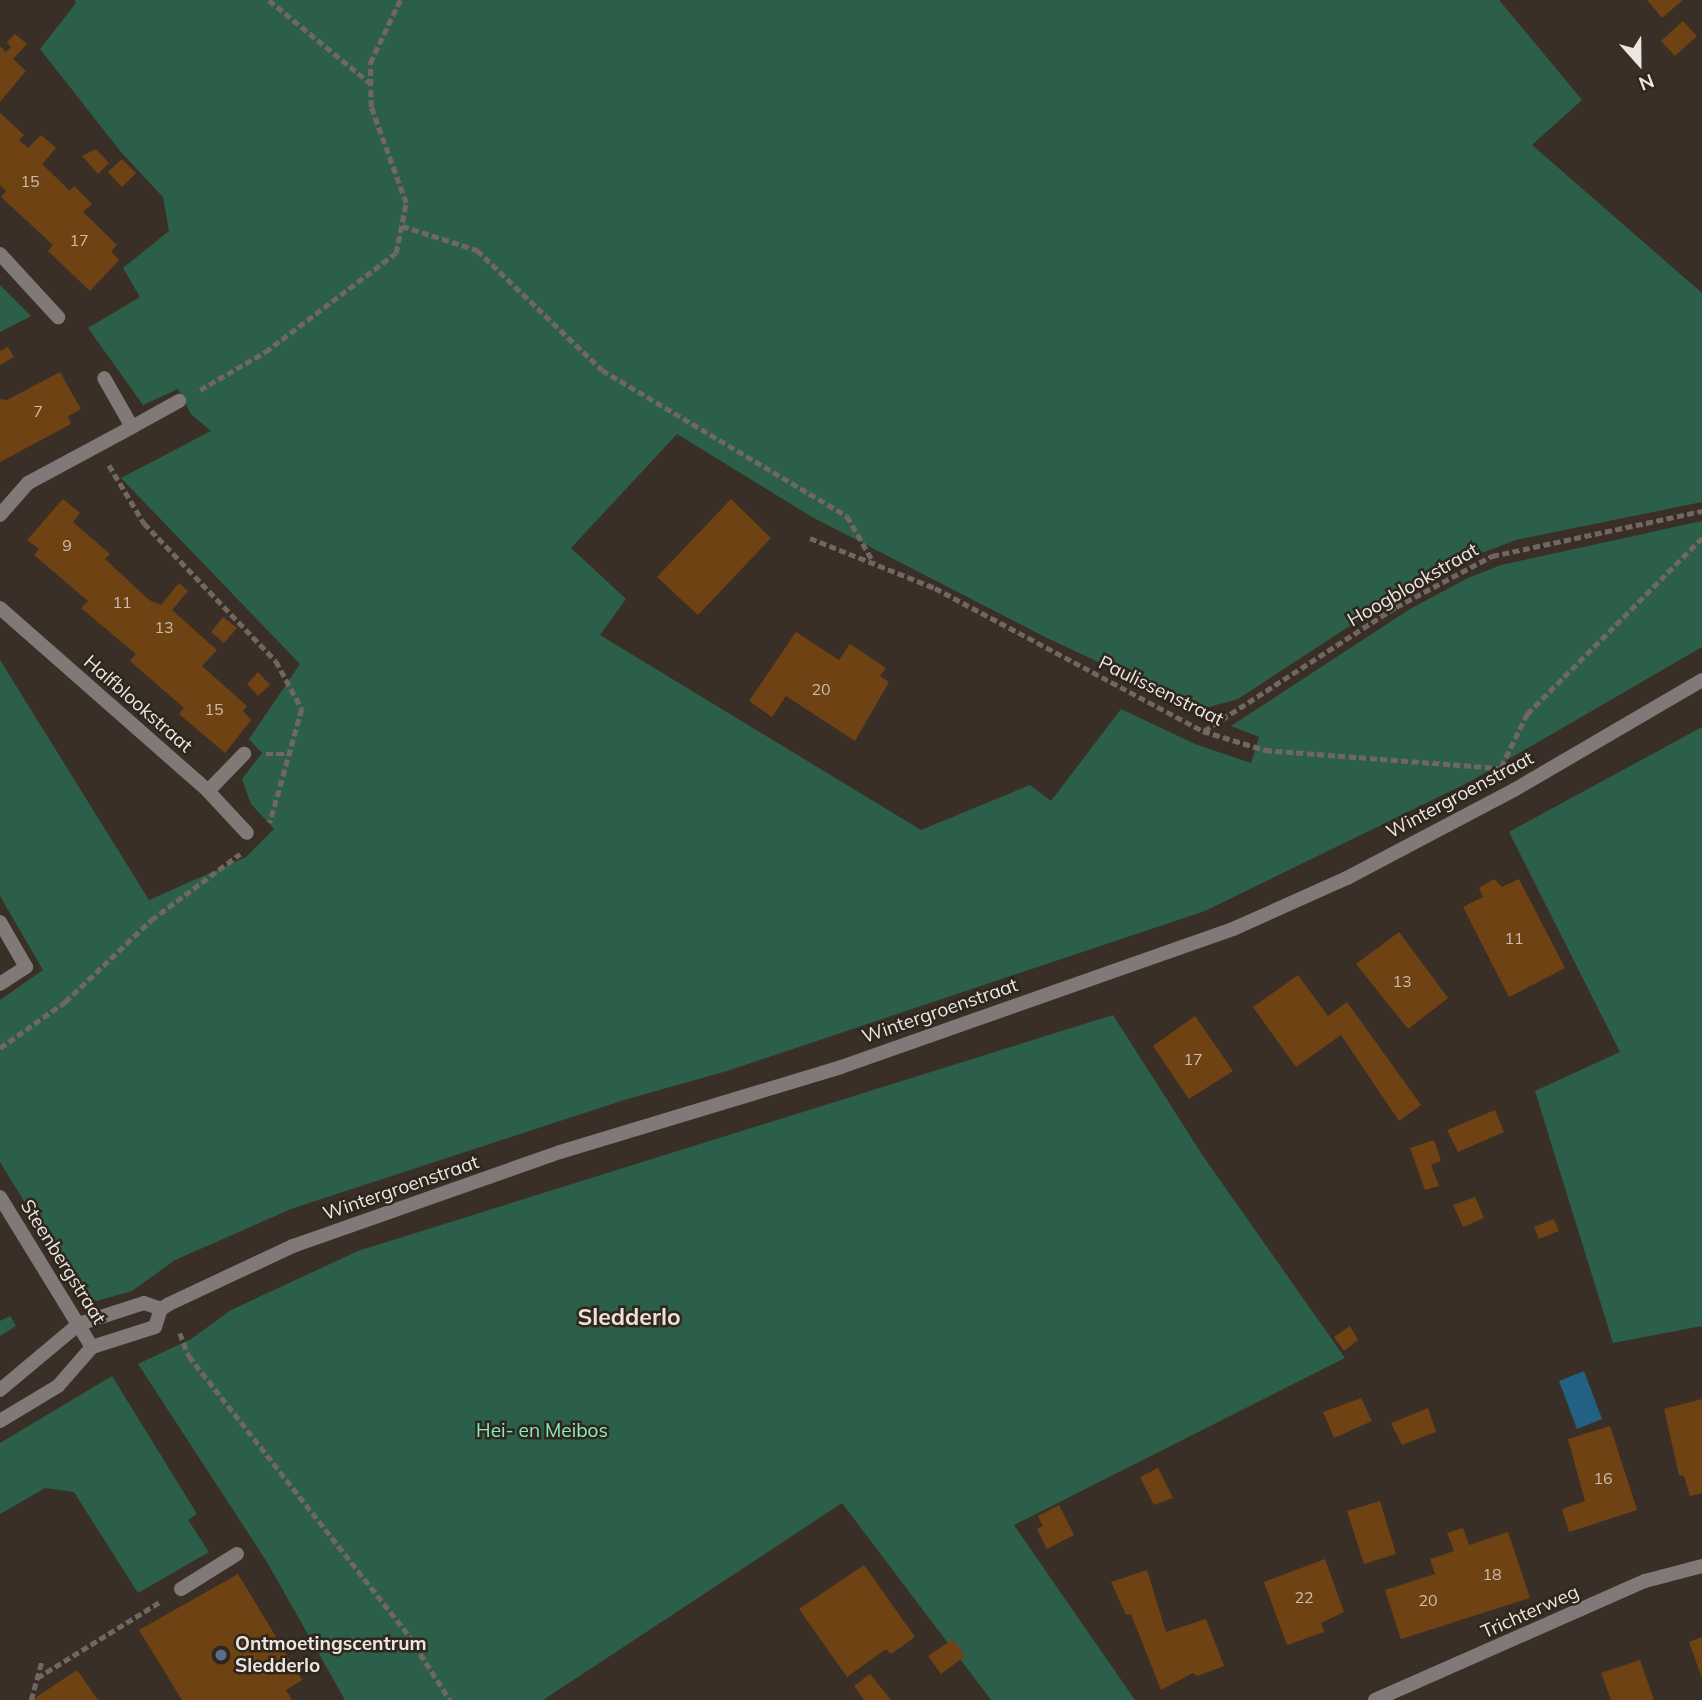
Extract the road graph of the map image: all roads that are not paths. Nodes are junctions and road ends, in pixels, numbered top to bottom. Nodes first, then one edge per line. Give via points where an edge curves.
1 (0, 254) edge
2 (58, 317) dead end
3 (104, 378) dead end
4 (178, 401) dead end
5 (131, 427) junction
6 (0, 515) edge
7 (0, 608) edge
8 (1702, 680) edge
9 (251, 754) road end
10 (208, 790) junction
11 (247, 833) dead end
12 (0, 922) edge
13 (0, 984) edge
14 (0, 1197) edge
15 (165, 1307) junction
16 (79, 1324) junction
17 (92, 1347) junction
18 (0, 1390) edge
19 (0, 1421) edge
20 (237, 1554) dead end
21 (1702, 1566) edge
22 (181, 1589) dead end
23 (1376, 1700) edge

1 - 2 street
3 - 5 street
4 - 5 street
5 - 6 street via 27,483
7 - 10 street, Halfblookstraat
8 - 15 street, Wintergroenstraat via 1514,790 1347,878 1233,929 841,1067 561,1152 331,1233
9 - 10 street
10 - 11 street, Halfblookstraat
12 - 13 street via 26,967
14 - 16 street, Steenbergstraat
15 - 16 street, Wintergroenstraat via 144,1303
15 - 17 street, Wintergroenstraat via 155,1327
16 - 17 street, Steenbergstraat
16 - 18 street, Wintergroenstraat
17 - 19 street via 58,1386
20 - 22 street
21 - 23 street, Trichterweg via 1644,1581

